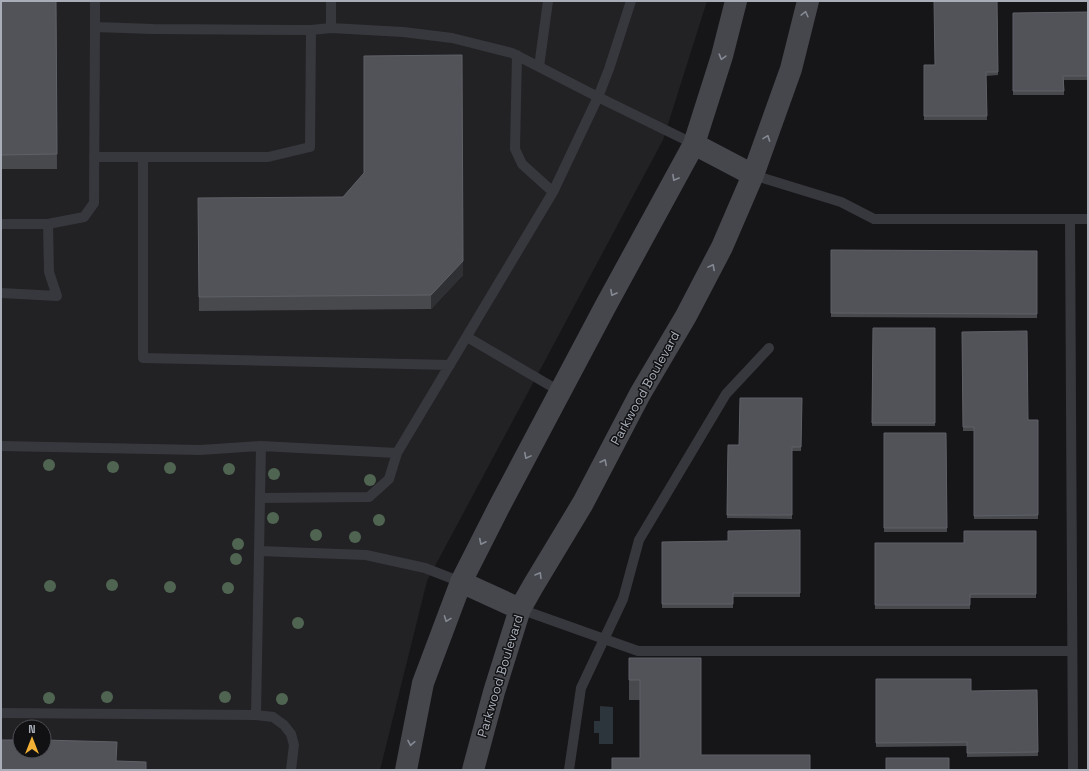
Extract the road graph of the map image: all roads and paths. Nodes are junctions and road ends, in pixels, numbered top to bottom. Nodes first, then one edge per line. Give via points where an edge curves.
1 (95, 1) edge
2 (331, 1) edge
3 (548, 1) edge
4 (631, 1) edge
5 (736, 1) edge
6 (808, 1) edge
7 (95, 27) junction
8 (331, 28) junction
9 (311, 30) junction
10 (517, 56) junction
11 (539, 67) junction
12 (598, 97) junction
13 (694, 144) junction
14 (94, 157) junction
15 (143, 157) junction
16 (754, 175) junction
17 (553, 192) junction
18 (1070, 219) junction
19 (1088, 219) edge
20 (1, 224) edge
21 (48, 224) junction
22 (1, 293) edge
23 (467, 337) junction
24 (769, 348) dead end
25 (450, 365) junction
26 (561, 392) junction
27 (1, 446) edge
28 (261, 446) junction
29 (397, 453) junction
30 (260, 498) junction
31 (259, 550) junction
32 (461, 582) junction
33 (520, 609) junction
34 (604, 638) junction
35 (1072, 651) junction
36 (1, 713) edge
37 (256, 715) junction
38 (291, 770) edge
39 (406, 770) edge
40 (472, 770) edge
41 (569, 770) edge
42 (1073, 770) edge

1 - 7 lane
2 - 8 lane
3 - 11 lane
4 - 12 lane
5 -> 13 main road via 722,56
16 -> 6 main road, Parkwood Boulevard via 791,69
7 - 9 lane via 153,30
7 - 14 lane
8 - 9 lane
8 - 10 lane via 452,38
9 - 15 lane via 310,147 268,157
10 - 11 lane
10 - 17 lane via 516,149 522,164
11 - 12 lane
12 - 13 lane
12 - 17 lane
13 - 16 main road
13 -> 26 main road
14 - 15 lane
14 - 21 lane via 94,204 84,217
15 - 25 lane via 143,358
16 - 18 lane via 841,202 874,219
33 -> 16 main road, Parkwood Boulevard via 583,502 640,394 686,316 722,247
17 - 23 lane
18 - 19 lane
18 - 35 lane
20 - 21 lane
21 - 22 lane via 48,272 57,296
23 - 25 lane
23 - 26 lane
24 - 34 lane via 726,394 639,540 623,599
25 - 29 lane
26 -> 32 main road
27 - 28 lane via 200,450
28 - 29 lane
28 - 30 lane
29 - 30 lane via 390,479 369,497
30 - 31 lane
31 - 32 lane via 366,555 425,568
31 - 37 lane
32 - 33 main road
32 -> 39 main road via 423,683
33 - 34 lane
33 - 40 main road, Parkwood Boulevard
34 - 35 lane via 638,650
34 - 41 lane via 581,688
35 - 42 lane
36 - 37 lane
37 - 38 lane via 273,717 284,724 294,745

